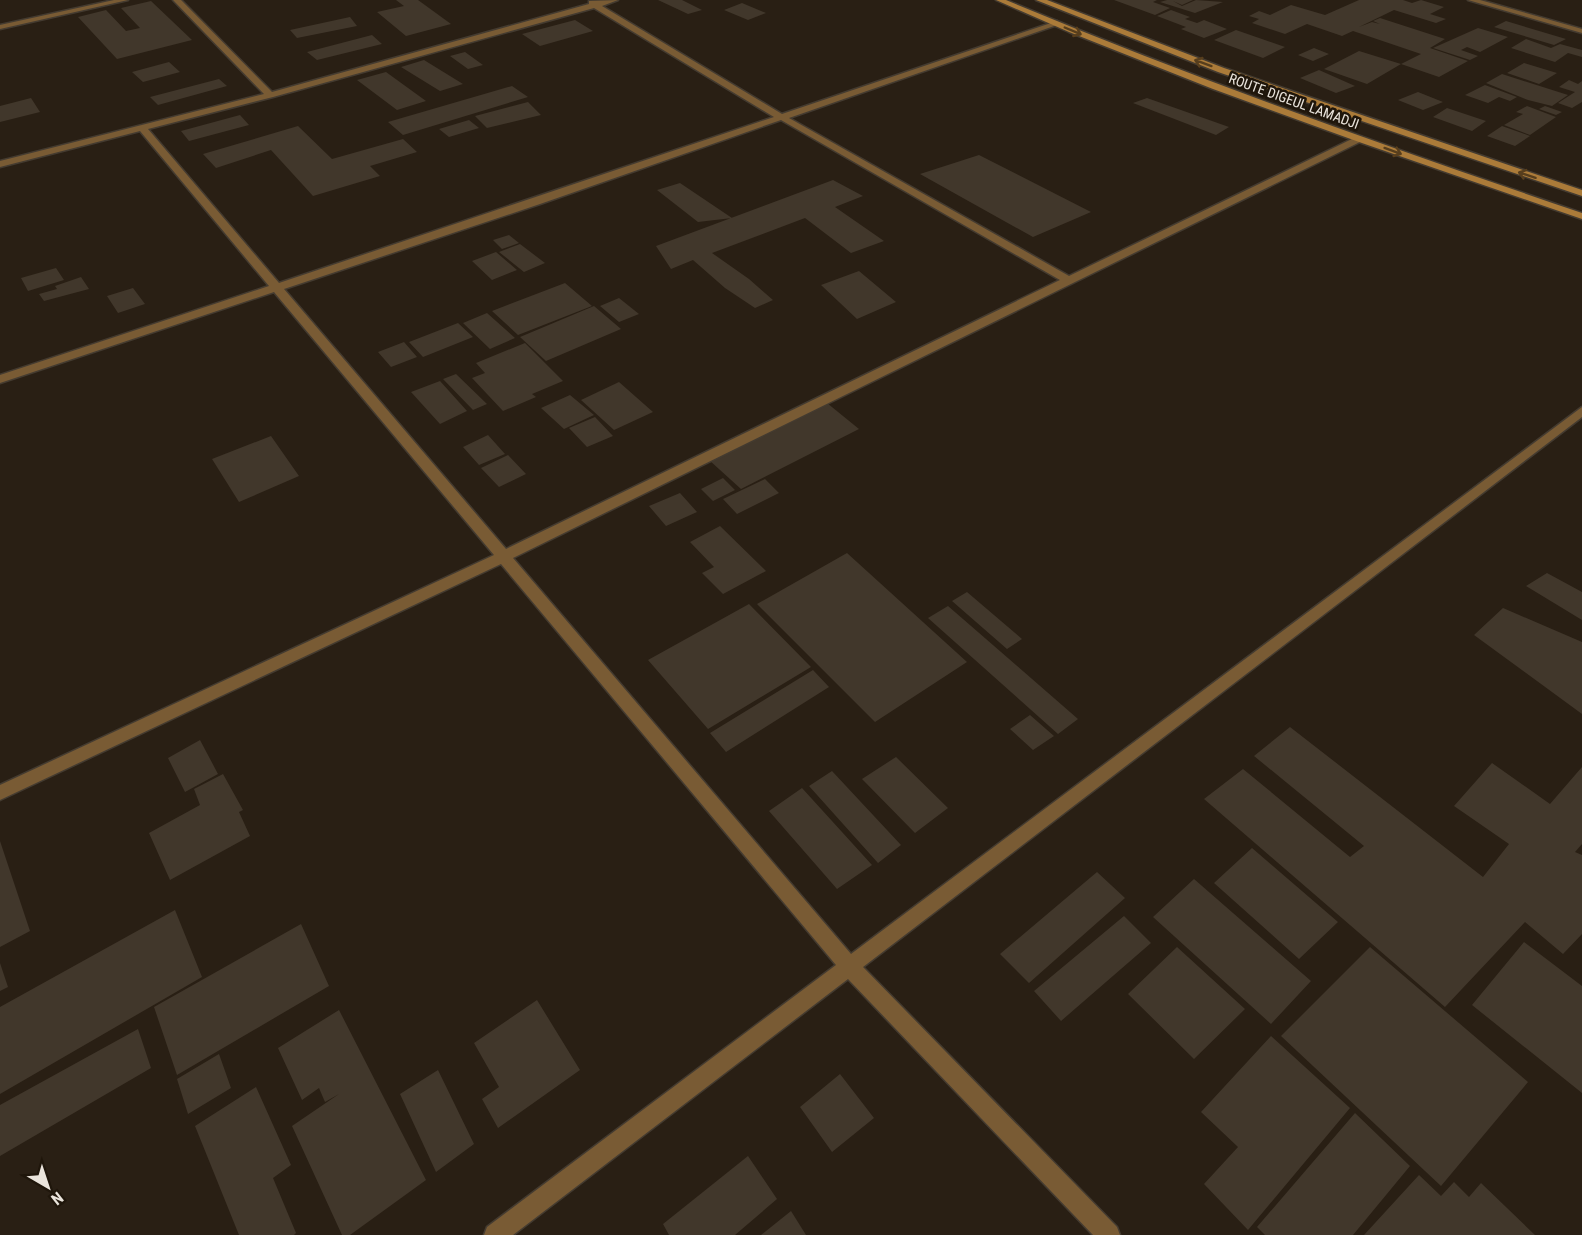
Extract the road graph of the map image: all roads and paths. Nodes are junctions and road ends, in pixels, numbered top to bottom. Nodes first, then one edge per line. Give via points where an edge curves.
1 (124, 0) edge
2 (177, 0) edge
3 (587, 0) edge
4 (614, 0) edge
5 (1000, 0) edge
6 (1040, 0) edge
7 (1472, 0) edge
8 (596, 5) junction
9 (1054, 23) junction
10 (0, 27) edge
11 (1582, 31) edge
12 (270, 95) junction
13 (781, 117) junction
14 (141, 127) junction
15 (1359, 139) junction
16 (0, 164) edge
17 (1582, 193) edge
18 (1582, 216) edge
19 (1069, 281) junction
20 (276, 286) junction
21 (0, 378) edge
22 (1582, 411) edge
23 (505, 556) junction
24 (0, 793) edge
25 (850, 967) junction
26 (495, 1235) edge
27 (1109, 1235) edge

1 - 10 street
2 - 12 street
3 - 8 street
4 - 8 street
5 - 9 main road, ROUTE DIGEUL LAMADJI
17 -> 6 main road via 1221,70
7 - 11 street
8 - 12 street
8 - 13 street
9 - 13 street
9 -> 15 main road, ROUTE DIGEUL LAMADJI
12 - 14 street
13 - 19 street
13 - 20 street
14 - 16 street
14 - 20 street
15 -> 18 main road, ROUTE DIGEUL LAMADJI
15 - 19 street
19 - 23 street
20 - 21 street
20 - 23 street
22 - 25 street
23 - 24 street
23 - 25 street
25 - 26 street
25 - 27 street

